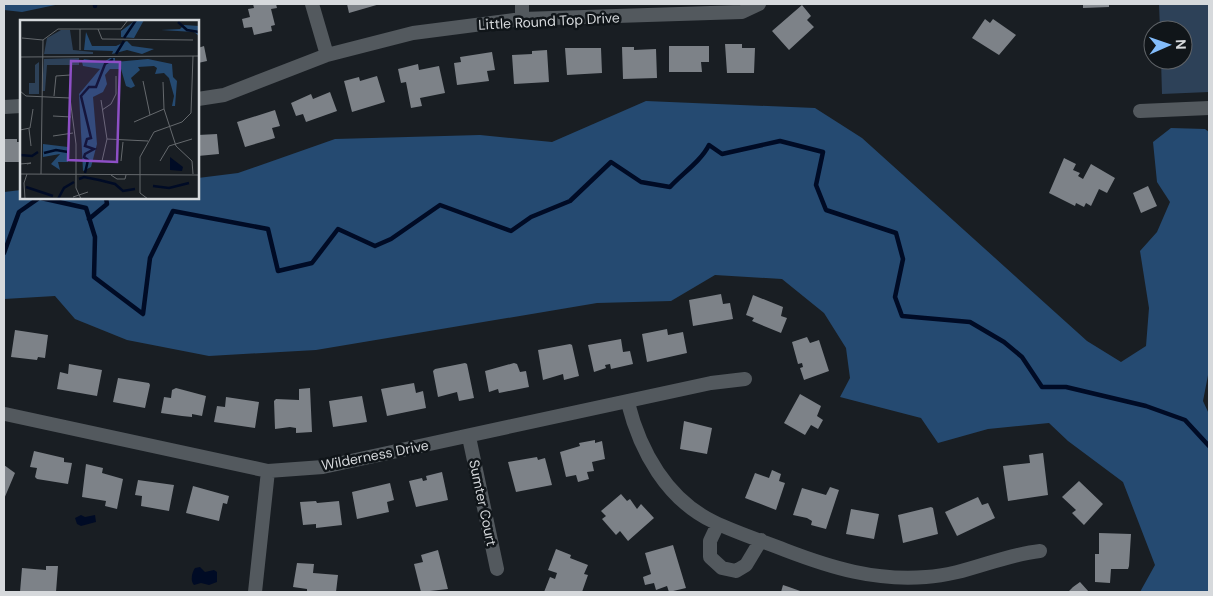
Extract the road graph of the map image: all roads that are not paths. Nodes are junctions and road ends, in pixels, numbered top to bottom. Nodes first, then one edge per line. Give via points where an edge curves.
1 (312, 4) edge
2 (522, 4) edge
3 (759, 4) edge
4 (522, 19) junction
5 (328, 55) junction
6 (199, 99) edge
7 (20, 106) edge
8 (4, 107) edge
9 (1209, 108) edge
10 (1140, 111) dead end
11 (746, 379) dead end
12 (628, 403) junction
13 (5, 414) dead end
14 (469, 437) junction
15 (268, 471) junction
16 (718, 524) junction
17 (761, 540) junction
18 (1040, 552) dead end
19 (497, 569) dead end
20 (255, 592) edge

1 - 5 street
2 - 4 street
3 - 4 street, Little Round Top Drive via 742,12
4 - 5 street, Little Round Top Drive via 413,34
5 - 6 street, Little Round Top Drive via 224,95
7 - 8 street
9 - 10 street
11 - 12 street, Wilderness Drive via 710,383
12 - 14 street, Wilderness Drive
12 - 16 street via 641,444 664,481 696,510
13 - 15 street, Wilderness Drive
14 - 15 street, Wilderness Drive via 323,467
14 - 19 street, Sumter Court
15 - 20 street
16 - 17 street
16 - 17 street via 710,541 710,557 722,568 736,571 746,565
17 - 18 street via 829,567 902,578 952,574 1020,554

